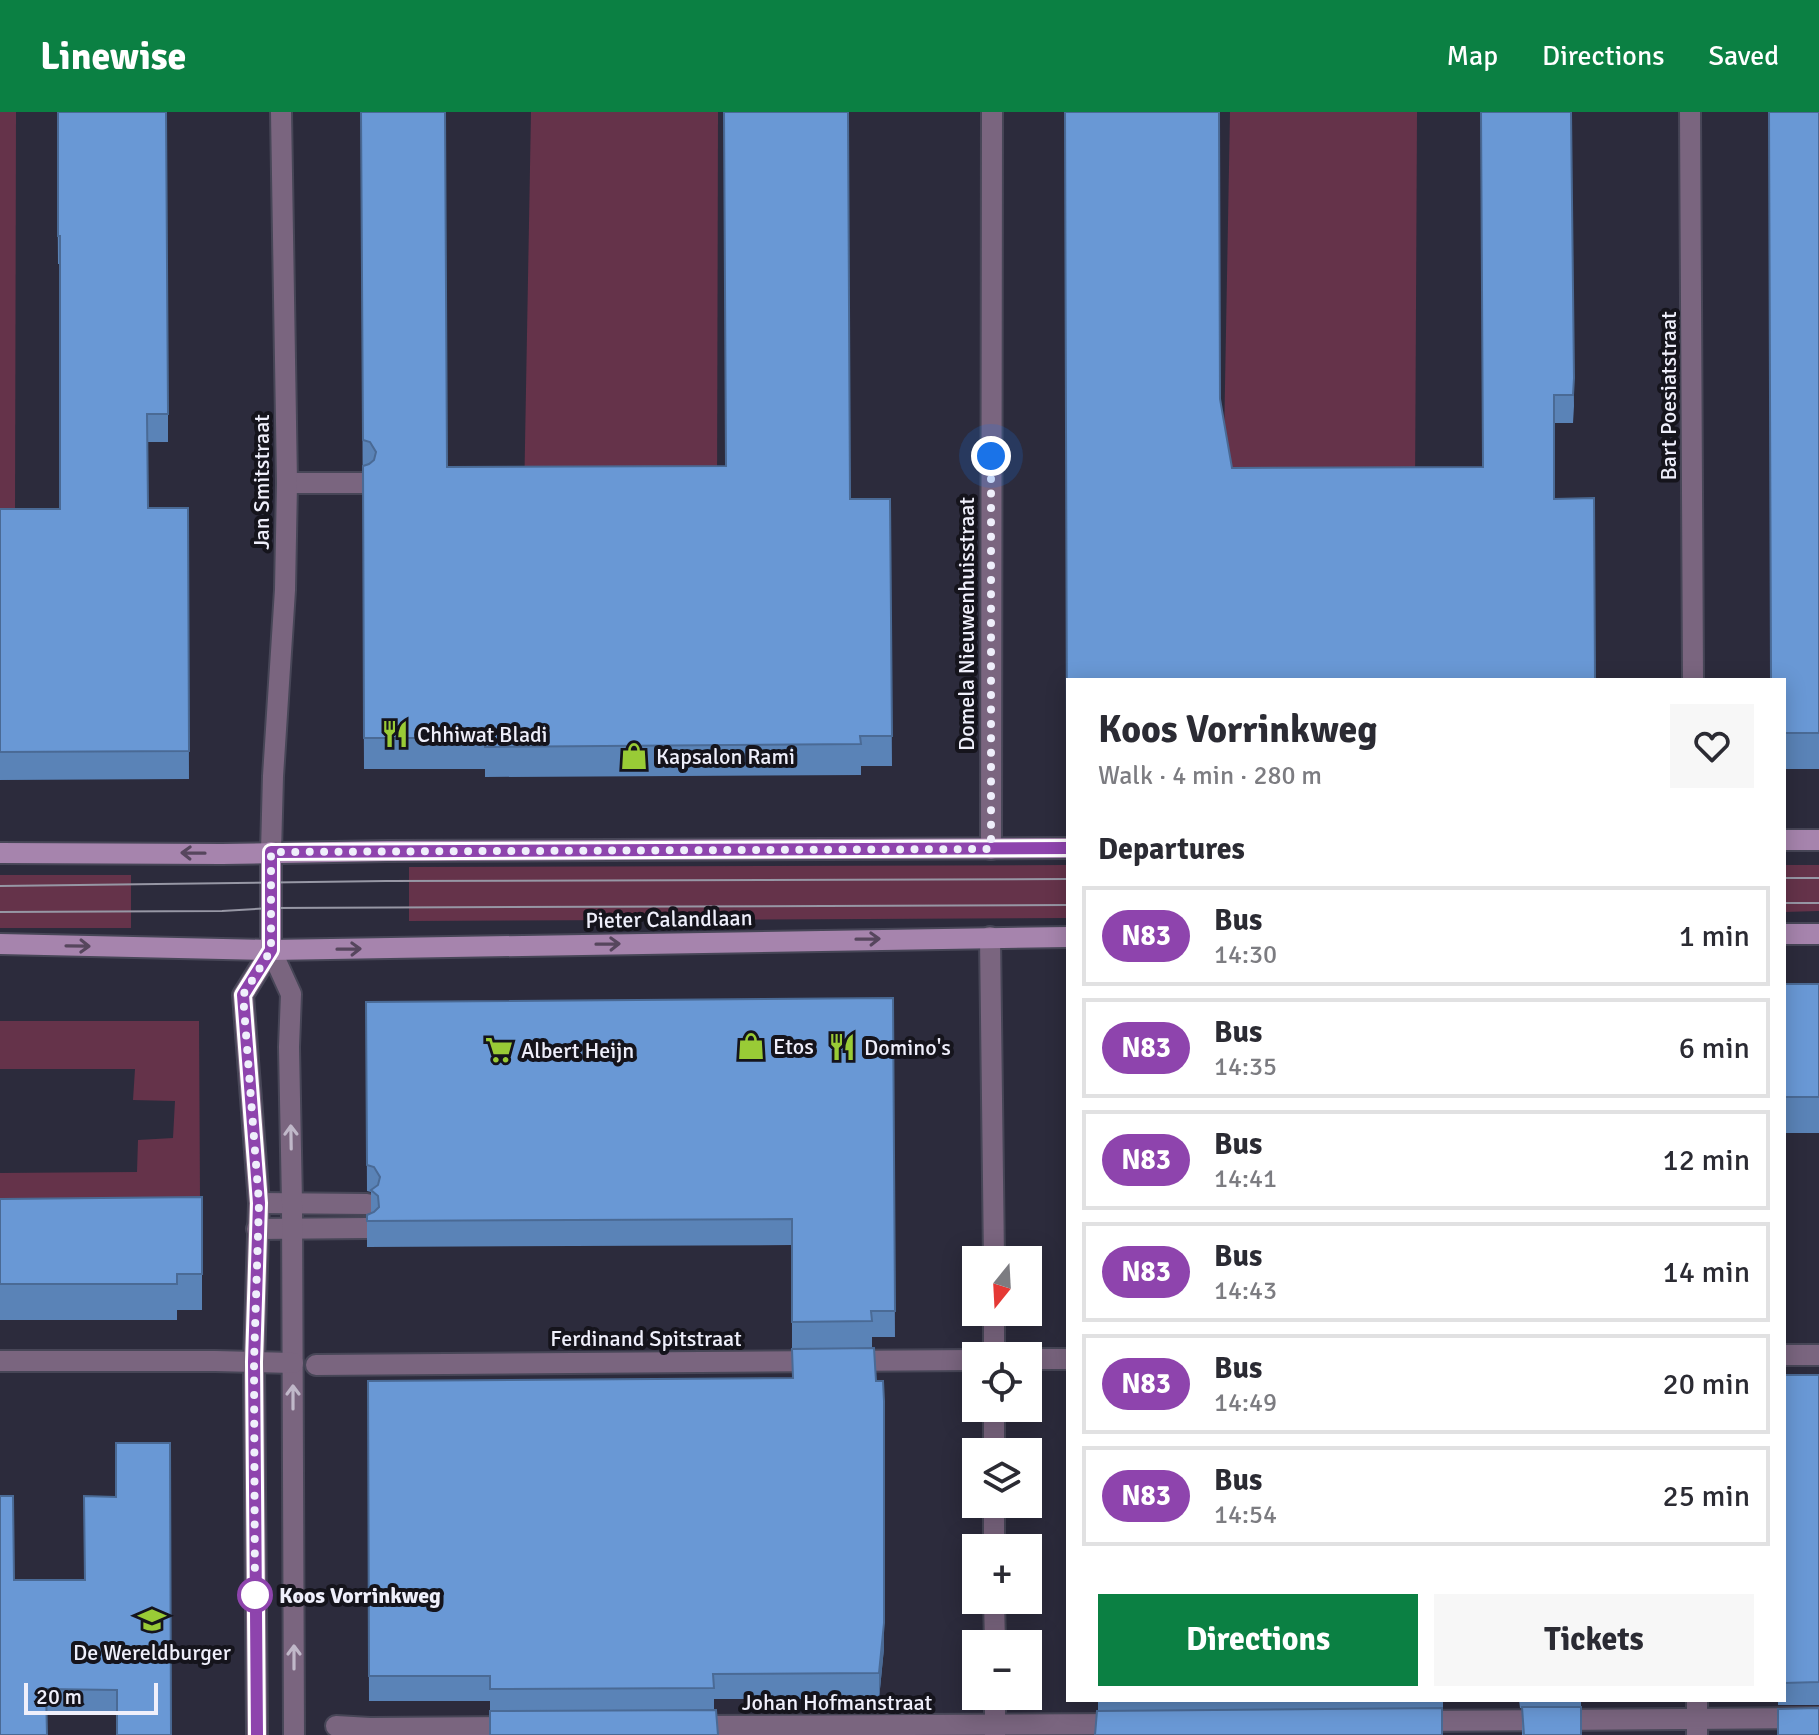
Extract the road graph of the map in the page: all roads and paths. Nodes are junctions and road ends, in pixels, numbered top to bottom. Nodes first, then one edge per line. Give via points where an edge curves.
1 (281, 112) edge
2 (992, 112) edge
3 (1690, 112) edge
4 (287, 483) junction
5 (363, 483) edge
6 (1693, 678) edge
7 (1786, 840) edge
8 (1819, 840) edge
9 (1066, 848) edge
10 (991, 849) junction
11 (271, 852) junction
12 (0, 853) edge
13 (1786, 934) edge
14 (1819, 934) edge
15 (990, 937) junction
16 (1066, 937) edge
17 (0, 944) edge
18 (271, 950) junction
19 (259, 1203) junction
20 (292, 1203) junction
21 (367, 1204) edge
22 (367, 1228) dead end
23 (257, 1229) junction
24 (292, 1229) junction
25 (994, 1246) edge
26 (1786, 1355) edge
27 (1819, 1355) edge
28 (1042, 1359) edge
29 (1066, 1359) edge
30 (962, 1360) edge
31 (0, 1361) edge
32 (254, 1362) junction
33 (293, 1363) junction
34 (316, 1365) dead end
35 (1697, 1718) edge
36 (1819, 1718) edge
37 (1394, 1721) edge
38 (1138, 1724) edge
39 (336, 1726) dead end
40 (542, 1727) edge
41 (667, 1727) edge
42 (995, 1730) edge
43 (257, 1735) edge
44 (294, 1735) edge

1 - 4 street, Jan Smitstraat
2 - 10 street, Domela Nieuwenhuisstraat
3 - 6 street, Bart Poesiatstraat
4 - 5 street
4 - 11 street, Jan Smitstraat
7 - 8 street
9 - 10 street
10 - 11 street
11 -> 12 street
11 - 18 street
13 - 14 street
15 - 16 street, Pieter Calandlaan
18 -> 15 street, Pieter Calandlaan
15 - 25 street
17 -> 18 street, Pieter Calandlaan
18 - 19 street via 243,995
20 -> 18 street via 291,994
19 - 20 street
19 - 23 street
20 - 21 street
20 - 24 street
22 - 24 street
23 - 24 street
23 - 32 street
24 - 33 street
26 - 27 street
28 - 29 street
30 - 34 street, Ferdinand Spitstraat
31 - 32 street
32 - 33 street
32 - 43 street
44 -> 33 street
35 - 36 street
35 - 37 street
38 - 42 street, Johan Hofmanstraat
39 - 40 street
41 - 42 street, Johan Hofmanstraat

